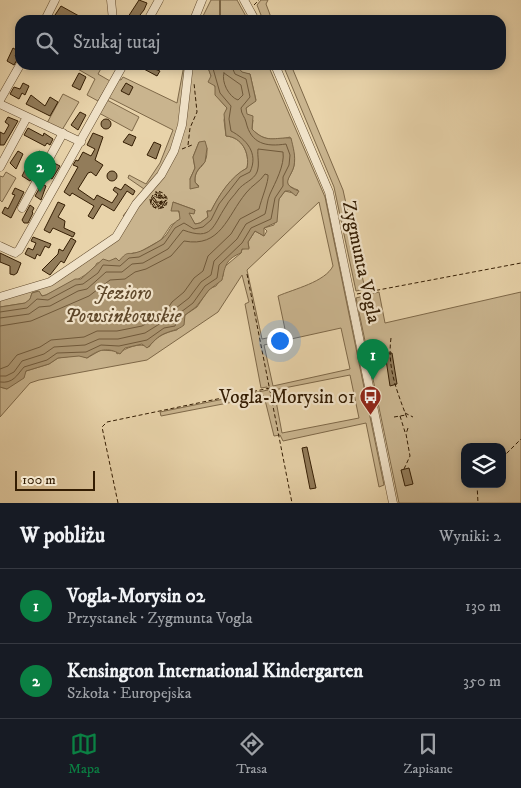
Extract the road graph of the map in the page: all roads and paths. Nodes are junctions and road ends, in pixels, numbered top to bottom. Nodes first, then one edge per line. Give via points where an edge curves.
1 (55, 0) edge
2 (111, 0) edge
3 (159, 0) edge
4 (202, 0) edge
5 (244, 0) edge
6 (259, 0) edge
7 (252, 7) dead end
8 (47, 15) edge
9 (112, 15) edge
10 (151, 15) edge
11 (196, 15) edge
12 (252, 15) edge
13 (17, 70) edge
14 (120, 70) edge
15 (188, 70) edge
16 (277, 70) edge
17 (187, 78) junction
18 (0, 100) edge
19 (0, 104) edge
20 (27, 117) junction
21 (196, 125) dead end
22 (191, 126) junction
23 (63, 133) junction
24 (80, 142) junction
25 (174, 151) junction
26 (0, 167) edge
27 (158, 191) dead end
28 (158, 201) dead end
29 (22, 208) dead end
30 (0, 246) edge
31 (521, 262) edge
32 (247, 274) dead end
33 (351, 295) junction
34 (0, 297) edge
35 (391, 338) dead end
36 (270, 388) junction
37 (405, 414) junction
38 (400, 416) junction
39 (394, 417) dead end
40 (413, 417) dead end
41 (407, 418) dead end
42 (408, 428) dead end
43 (406, 433) junction
44 (521, 439) edge
45 (506, 454) edge
46 (404, 469) dead end
47 (477, 488) edge
48 (118, 503) edge
49 (292, 503) edge
50 (393, 503) edge
51 (478, 503) edge

1 - 8 street
2 - 9 street
3 - 10 street
4 - 11 street
5 - 12 street
6 - 7 path
13 - 18 street
14 - 24 street
15 - 17 street
16 - 33 street, Zygmunta Vogla via 328,187
17 - 22 path via 194,83 196,116
17 - 25 street via 182,125
19 - 20 street
20 - 23 street
20 - 26 street
21 - 22 path
22 - 25 path via 190,146
23 - 24 street
23 - 29 street
24 - 30 street via 19,250 15,253
25 - 34 street via 161,176 136,204 114,240 50,282
27 - 28 path via 163,193 157,193 164,195 165,198 162,195 158,194 163,196 164,199 166,198 164,194 166,195 168,202 165,207 161,209 158,209 164,206 167,202 166,200 164,200 163,204 159,206 163,205 166,200 165,204 162,207 155,207 157,209 153,208 154,207 151,202 153,195 151,199 152,205 150,199 152,194 156,192 152,202 155,206 159,207 155,204 153,201 155,200 158,204 161,203 162,200 162,203 158,204 154,201 157,205 161,205 164,200 162,197 158,196 162,199 159,197 160,203 158,197 155,198 158,195 154,198
31 - 33 path
32 - 36 path
33 - 50 street, Zygmunta Vogla
35 - 37 path via 392,379
36 - 48 path via 107,422 102,427
36 - 49 path
37 - 38 path
37 - 40 path
37 - 41 path
38 - 39 path
38 - 43 path
42 - 43 path
43 - 46 path via 410,456
44 - 45 path
47 - 51 path

